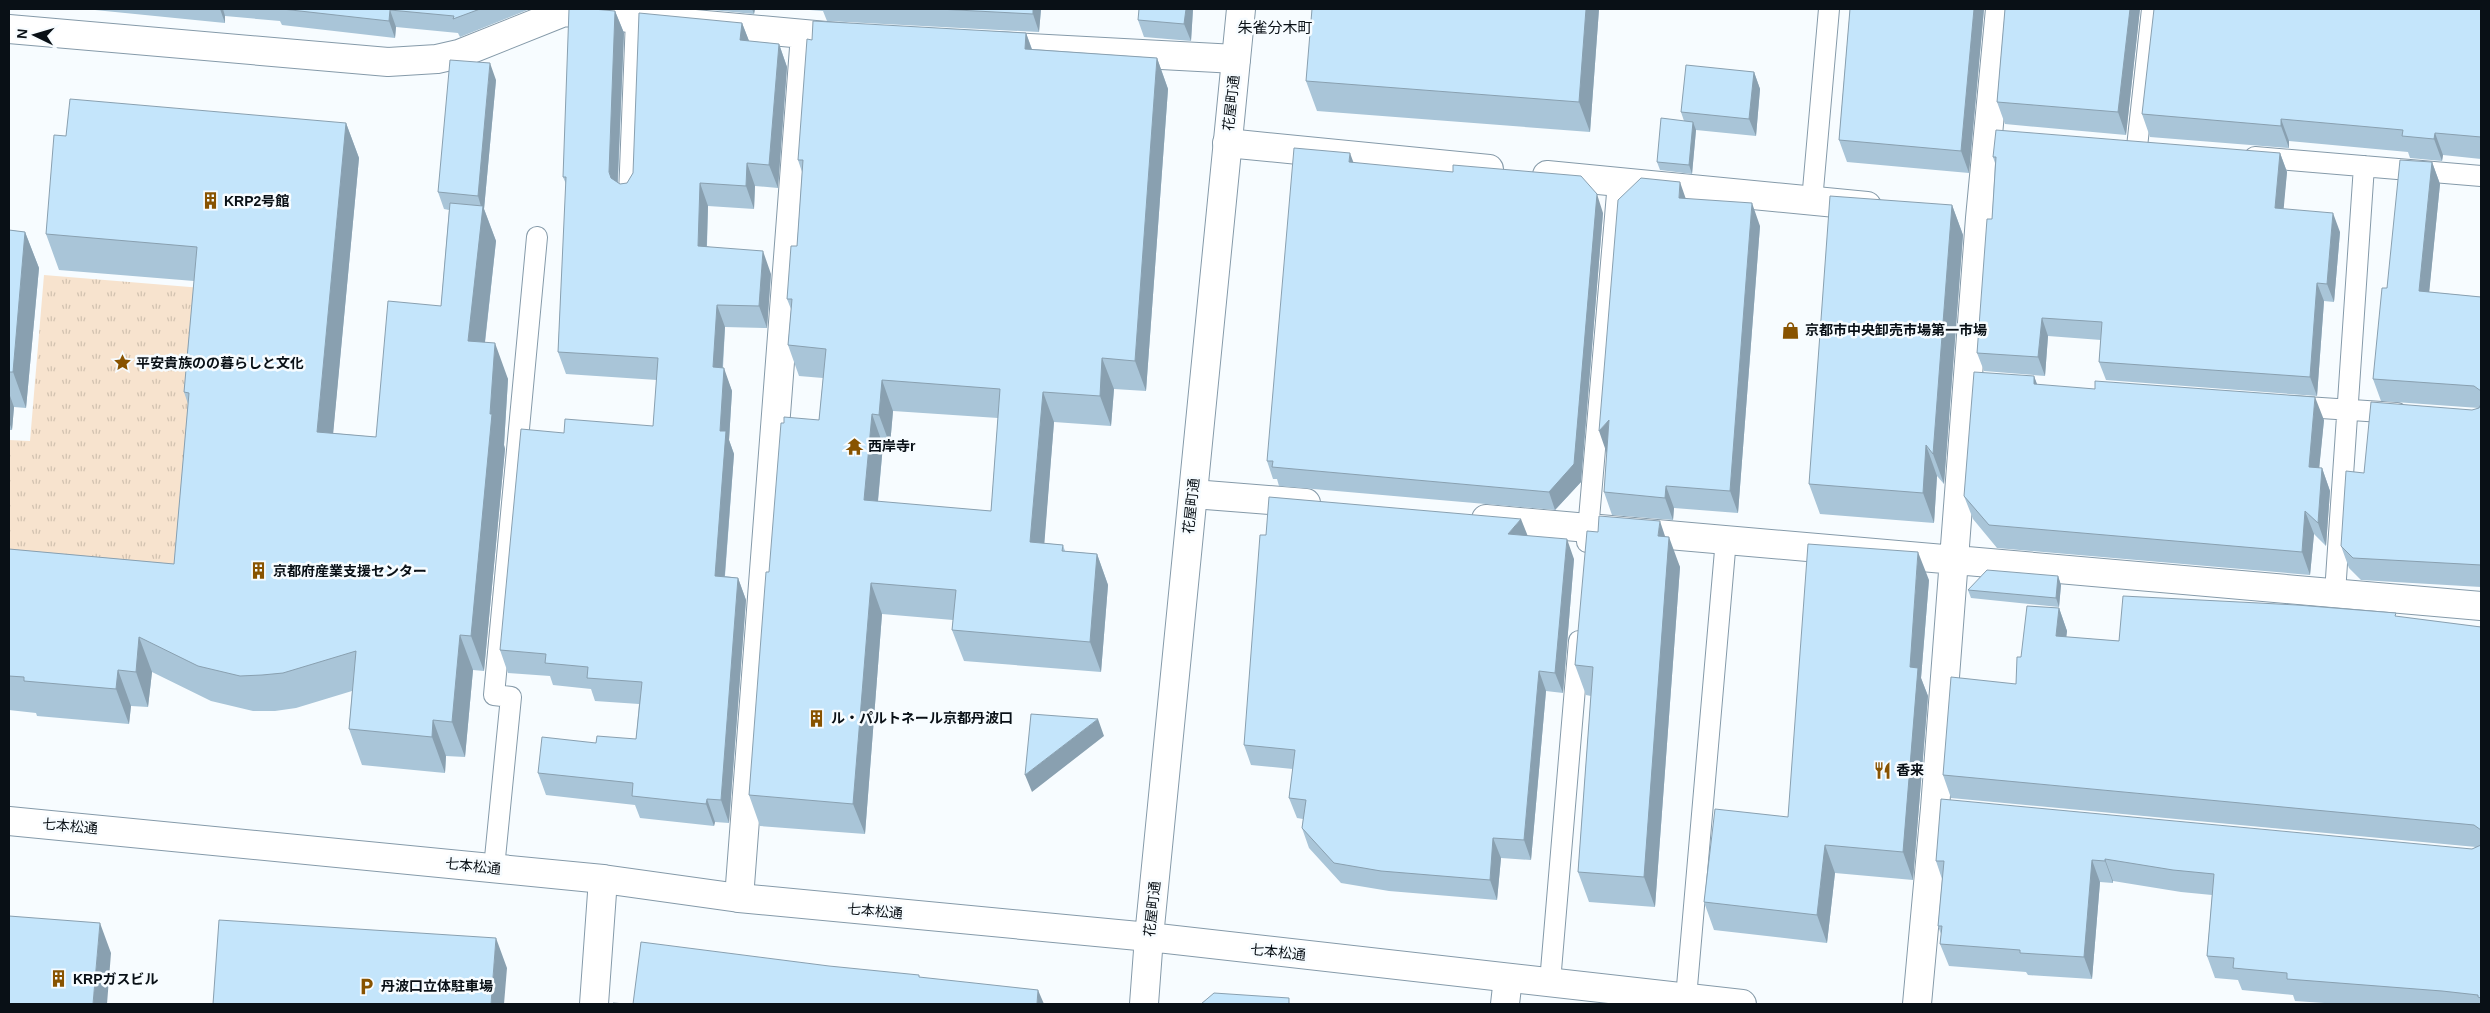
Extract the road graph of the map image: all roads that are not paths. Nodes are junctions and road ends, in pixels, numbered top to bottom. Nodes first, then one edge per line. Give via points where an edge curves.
1 (1241, 9) edge
2 (1829, 9) edge
3 (2000, 9) edge
4 (2152, 9) edge
5 (564, 10) edge
6 (636, 19) junction
7 (26, 23) edge
8 (805, 35) junction
9 (874, 39) edge
10 (972, 44) edge
11 (1236, 59) junction
12 (1227, 143) junction
13 (2137, 147) edge
14 (2233, 156) edge
15 (2364, 166) junction
16 (2481, 176) edge
17 (1618, 182) junction
18 (629, 195) edge
19 (1812, 201) junction
20 (1891, 209) edge
21 (1950, 215) edge
22 (1980, 218) junction
23 (537, 237) dead end
24 (2270, 404) edge
25 (2348, 410) junction
26 (2414, 415) edge
27 (1193, 494) junction
28 (1334, 506) edge
29 (1461, 517) edge
30 (1588, 528) junction
31 (1726, 540) junction
32 (1586, 558) edge
33 (1953, 559) junction
34 (2335, 593) junction
35 (2481, 606) edge
36 (1580, 627) edge
37 (9, 821) edge
38 (494, 868) junction
39 (603, 879) junction
40 (739, 898) junction
41 (1149, 937) junction
42 (1508, 978) junction
43 (1550, 982) junction
44 (1686, 998) junction
45 (594, 1004) edge
46 (1144, 1004) edge
47 (1505, 1004) edge
48 (1742, 1004) edge
49 (1917, 1004) edge

1 - 11 street, 花屋町通
2 - 19 lane
3 - 22 street via 1999,136
4 - 13 lane
5 - 6 street
5 - 7 street via 459,54 409,62 365,61
6 - 8 street
6 - 18 lane
8 - 9 street
8 - 40 street
10 - 11 street
11 - 12 street, 花屋町通
12 - 17 street
12 - 27 street, 花屋町通
14 - 15 lane
15 - 16 lane
15 - 25 lane
17 - 19 street
17 - 30 lane
19 - 20 street
21 - 22 street
22 - 33 street via 1977,383
23 - 38 lane via 494,695 511,697
24 - 25 lane
25 - 26 lane
25 - 34 lane
27 - 28 street
27 - 41 street, 花屋町通
29 - 30 street
30 - 31 street
30 - 32 lane
31 - 33 street
31 - 44 lane
33 - 34 street
33 - 49 street via 1945,809
34 - 35 street
36 - 43 lane
37 - 38 street, 七本松通
38 - 39 street, 七本松通
39 - 40 street, 七本松通
39 - 45 street
40 - 41 street, 七本松通
41 - 42 street, 七本松通
41 - 46 street, 花屋町通
42 - 43 street, 七本松通
42 - 47 street
43 - 44 street, 七本松通
44 - 48 street, 七本松通

